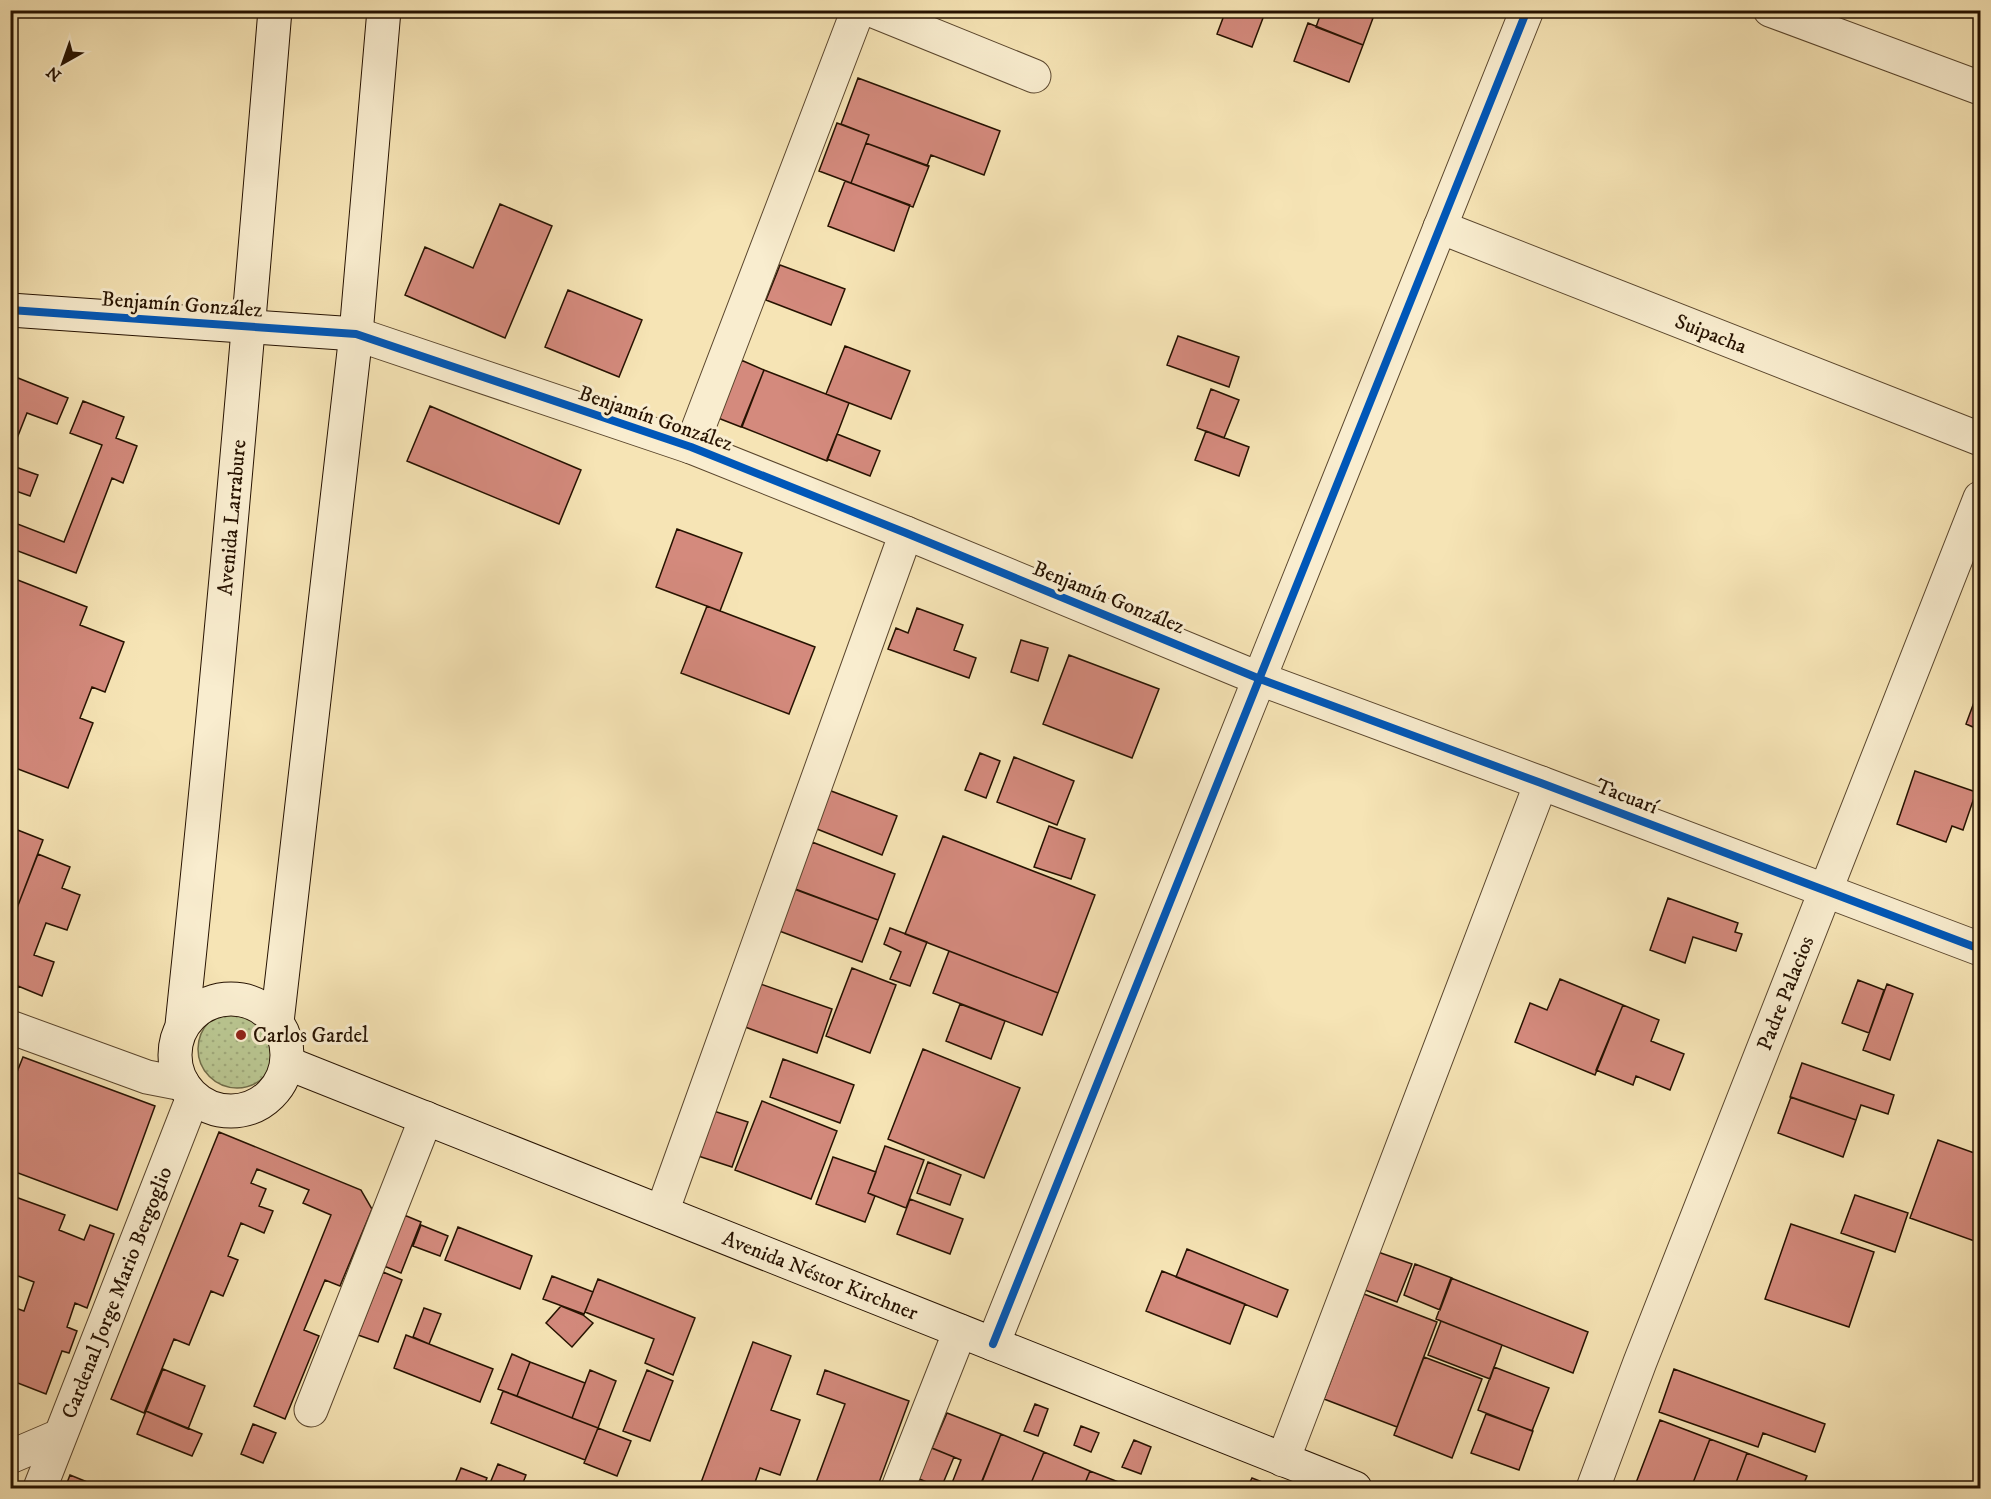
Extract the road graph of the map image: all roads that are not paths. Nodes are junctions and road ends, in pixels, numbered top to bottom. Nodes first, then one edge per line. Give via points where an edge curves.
1 (275, 10) edge
2 (384, 10) edge
3 (858, 10) edge
4 (871, 10) edge
5 (1527, 10) edge
6 (1770, 10) edge
7 (1034, 76) dead end
8 (1980, 88) edge
9 (1440, 227) junction
10 (10, 310) edge
11 (249, 326) junction
12 (356, 334) junction
13 (1980, 439) edge
14 (692, 447) junction
15 (1980, 498) edge
16 (906, 533) junction
17 (1260, 679) junction
18 (1541, 783) junction
19 (1826, 890) junction
20 (1980, 949) edge
21 (277, 1022) junction
22 (182, 1025) junction
23 (10, 1027) edge
24 (287, 1063) junction
25 (188, 1091) junction
26 (426, 1118) junction
27 (662, 1212) junction
28 (960, 1331) junction
29 (993, 1344) junction
30 (311, 1410) dead end
31 (59, 1436) junction
32 (10, 1457) edge
33 (1283, 1460) junction
34 (40, 1488) edge
35 (898, 1488) edge
36 (1355, 1488) edge
37 (1593, 1488) edge

1 - 11 street, Avenida Larrabure
2 - 12 street
3 - 14 street
4 - 7 street
5 - 9 street
6 - 8 street
9 - 13 street, Suipacha
9 - 17 street
10 - 11 street, Benjamín González
11 - 12 street, Benjamín González
11 - 22 street, Avenida Larrabure
12 - 14 street, Benjamín González
12 - 21 street
14 - 16 street, Benjamín González
15 - 19 street, Padre Palacios
16 - 17 street, Benjamín González
16 - 27 street
17 - 18 street, Tacuarí
17 - 29 street
18 - 19 street, Tacuarí
18 - 33 street
19 - 20 street, Tacuarí
19 - 37 street, Padre Palacios
21 - 22 street via 247,1000 229,998 194,1011
21 - 24 street via 286,1042
22 - 25 street via 174,1055 176,1070
23 - 25 street
24 - 25 street via 282,1080 271,1095 240,1111 207,1106
24 - 26 street, Avenida Néstor Kirchner
25 - 31 street, Cardenal Jorge Mario Bergoglio
26 - 27 street, Avenida Néstor Kirchner
26 - 30 street
27 - 28 street, Avenida Néstor Kirchner
28 - 29 street, Avenida Néstor Kirchner
28 - 35 street
29 - 33 street, Avenida Néstor Kirchner
31 - 32 street
31 - 34 street, Cardenal Jorge Mario Bergoglio
33 - 36 street, Avenida Néstor Kirchner

